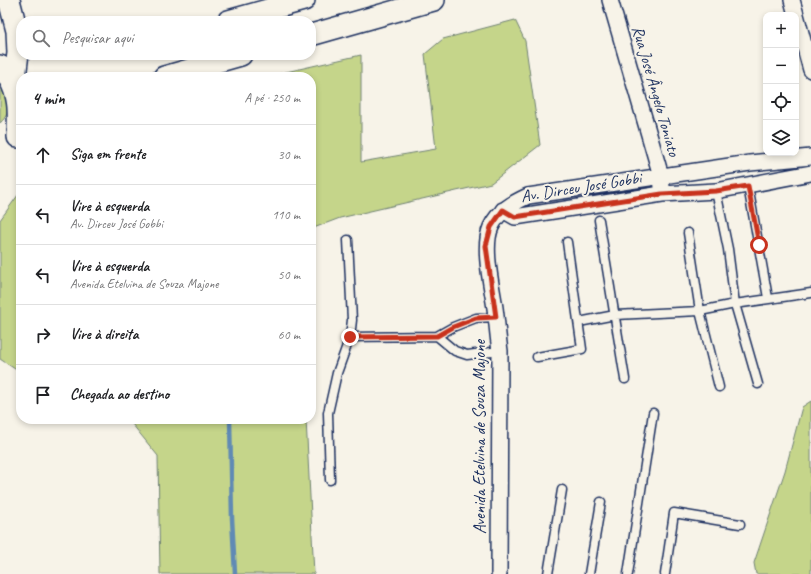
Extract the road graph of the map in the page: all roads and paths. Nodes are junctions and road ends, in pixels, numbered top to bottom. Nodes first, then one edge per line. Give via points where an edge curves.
1 (10, 0) edge
2 (304, 0) edge
3 (434, 0) edge
4 (610, 0) edge
5 (792, 0) edge
6 (19, 16) edge
7 (246, 16) edge
8 (316, 34) edge
9 (13, 54) edge
10 (224, 60) edge
11 (0, 66) edge
12 (811, 70) edge
13 (182, 72) edge
14 (14, 86) junction
15 (16, 93) edge
16 (16, 115) edge
17 (13, 138) edge
18 (811, 157) edge
19 (811, 173) edge
20 (661, 176) junction
21 (748, 186) junction
22 (716, 191) junction
23 (662, 194) junction
24 (503, 210) junction
25 (599, 220) dead end
26 (688, 233) dead end
27 (348, 240) dead end
28 (567, 242) dead end
29 (811, 293) edge
30 (768, 298) junction
31 (735, 304) junction
32 (700, 311) junction
33 (615, 315) junction
34 (496, 317) junction
35 (579, 322) junction
36 (437, 336) junction
37 (350, 337) junction
38 (500, 351) junction
39 (537, 357) dead end
40 (625, 379) dead end
41 (758, 384) dead end
42 (719, 387) dead end
43 (653, 413) dead end
44 (330, 480) dead end
45 (562, 490) dead end
46 (600, 502) dead end
47 (740, 524) dead end
48 (499, 574) edge
49 (548, 574) edge
50 (589, 574) edge
51 (628, 574) edge
52 (665, 574) edge

1 - 6 main road
1 - 9 main road via 16,31
2 - 7 main road
3 - 8 main road
4 - 20 street, Rua José Ângelo Toniato
5 - 12 street
9 - 14 main road
10 - 13 main road
11 - 14 main road via 4,68
14 - 15 main road
16 - 17 main road
18 - 20 street, Av. Dirceu José Gobbi
19 - 21 street, Av. Dirceu José Gobbi
20 - 23 street, Rua José Ângelo Toniato
20 - 24 street, Av. Dirceu José Gobbi via 528,196
21 - 22 street, Av. Dirceu José Gobbi
21 - 30 lane
22 - 23 street, Av. Dirceu José Gobbi
22 - 31 lane via 728,249
23 - 24 street, Av. Dirceu José Gobbi via 515,217
24 - 34 street, Avenida Etelvina de Souza Majone via 491,227 486,246
25 - 33 lane
26 - 32 lane
27 - 37 lane via 352,320
28 - 35 lane
29 - 30 lane
30 - 31 lane
31 - 32 lane
31 - 41 lane
32 - 33 lane
32 - 42 lane
33 - 35 lane
33 - 40 lane
34 - 36 lane via 476,318
34 - 38 street, Avenida Etelvina de Souza Majone
35 - 39 lane via 582,349
36 - 37 lane
36 - 38 lane via 455,351 467,355
37 - 44 lane via 337,373 328,413
38 - 48 street, Avenida Etelvina de Souza Majone
43 - 51 lane
45 - 49 lane
46 - 50 lane
47 - 52 lane via 674,513

